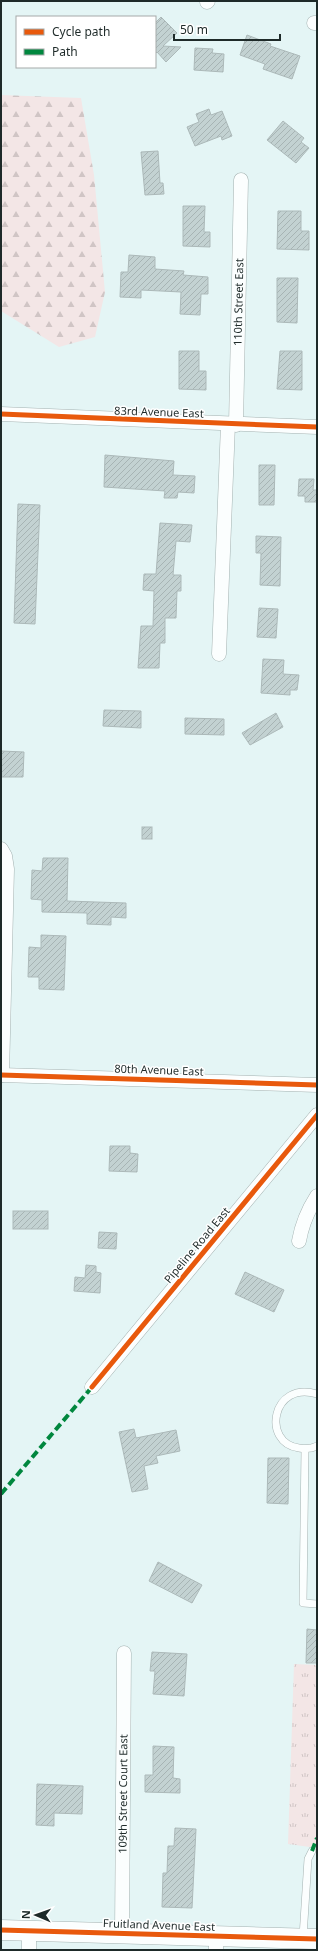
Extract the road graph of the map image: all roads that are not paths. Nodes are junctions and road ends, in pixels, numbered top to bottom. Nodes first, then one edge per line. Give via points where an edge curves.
1 (242, 180) dead end
2 (1, 414) edge
3 (232, 424) junction
4 (317, 428) edge
5 (219, 654) dead end
6 (1, 849) edge
7 (2, 1075) edge
8 (317, 1084) edge
9 (317, 1115) edge
10 (317, 1196) edge
11 (299, 1241) dead end
12 (92, 1387) dead end
13 (317, 1394) edge
14 (317, 1446) edge
15 (305, 1449) junction
16 (317, 1604) edge
17 (124, 1653) dead end
18 (312, 1851) dead end
19 (1, 1930) edge
20 (29, 1930) junction
21 (122, 1934) junction
22 (310, 1939) edge
23 (216, 1943) edge
24 (29, 1950) edge

1 - 3 street, 110th Street East
2 - 3 street, 83rd Avenue East
3 - 4 street, 83rd Avenue East
3 - 5 street, 110th Street East
6 - 7 street via 7,869
7 - 8 street, 80th Avenue East
9 - 12 street, Pipeline Road East
10 - 11 street via 301,1227
13 - 15 lane via 308,1391 290,1395 278,1409 276,1418 277,1428 287,1443
14 - 15 lane
15 - 16 lane via 303,1603
17 - 21 street, 109th Street Court East
18 - 22 lane via 308,1860
19 - 20 street, Fruitland Avenue East
20 - 21 street, Fruitland Avenue East
20 - 24 street
21 - 23 street, Fruitland Avenue East
22 - 23 street, Fruitland Avenue East

